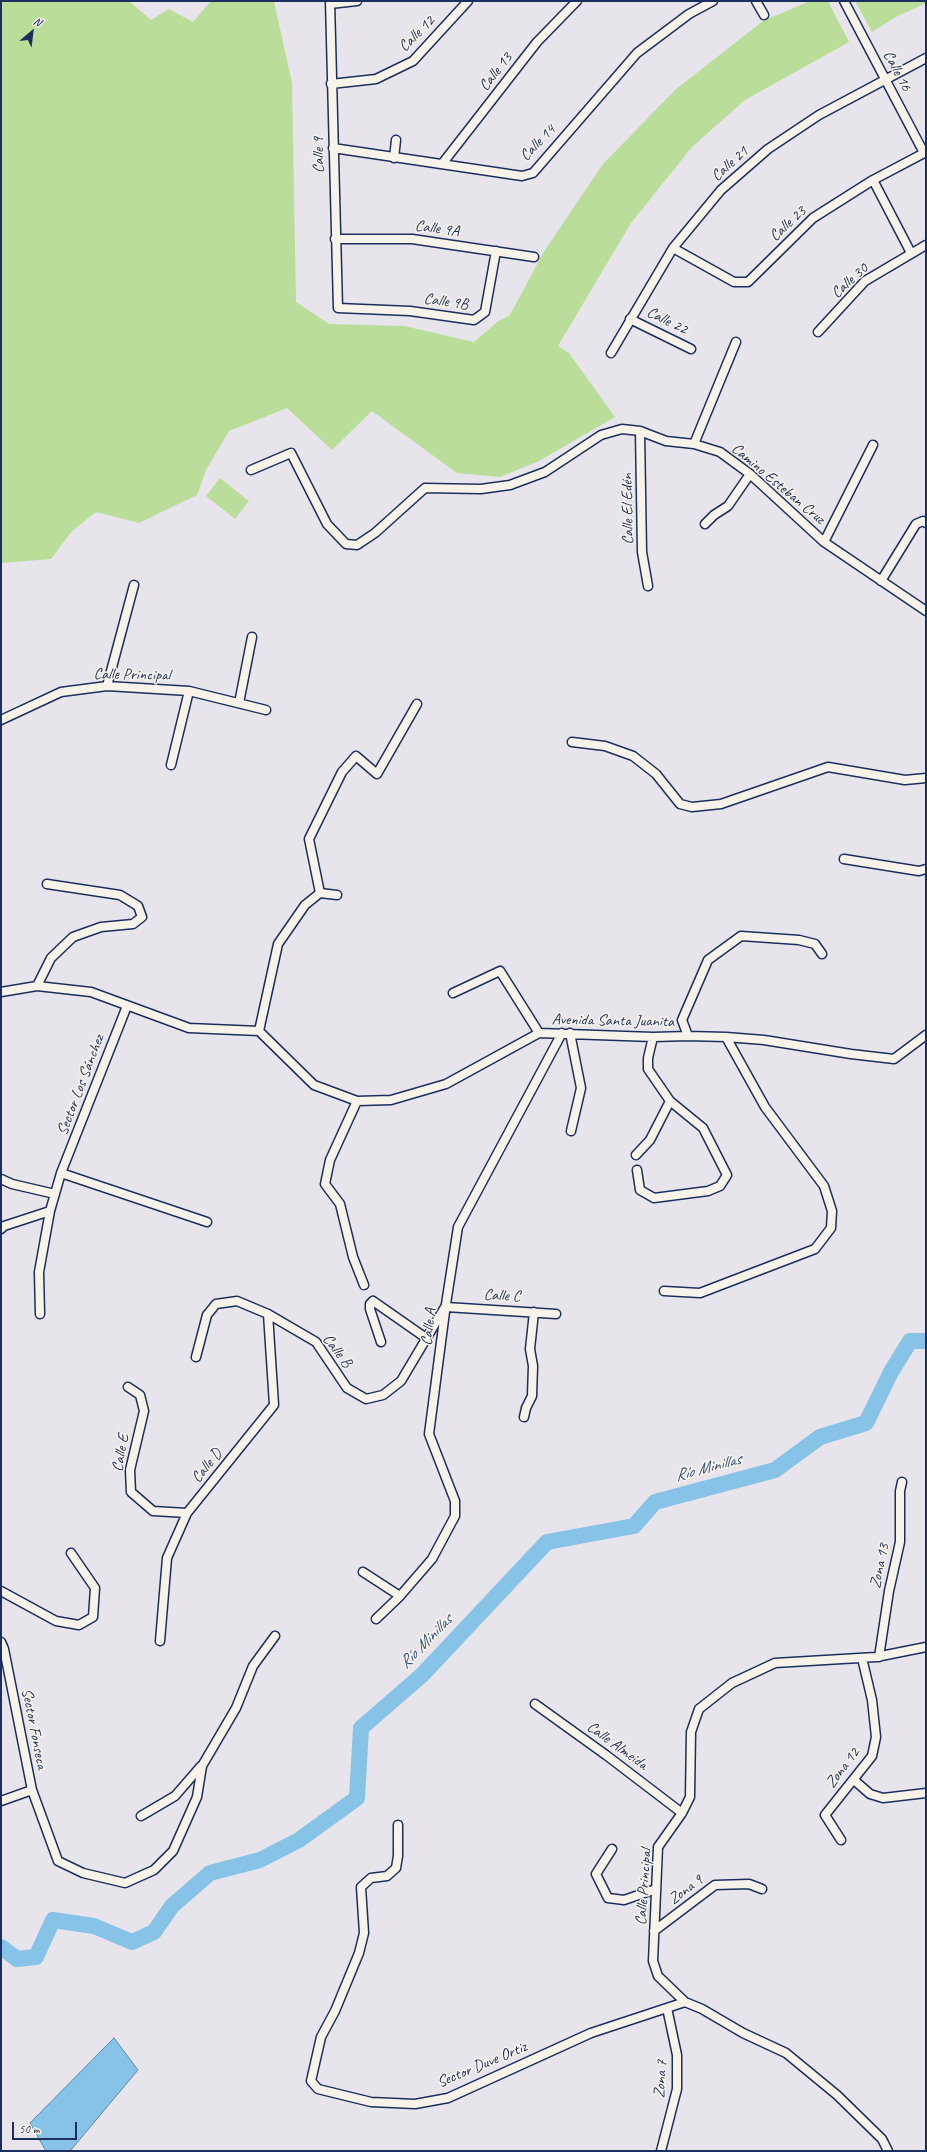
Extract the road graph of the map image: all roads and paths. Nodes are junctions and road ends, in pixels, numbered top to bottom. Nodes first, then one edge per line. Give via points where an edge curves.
1 (357, 1) edge
2 (468, 1) edge
3 (577, 1) edge
4 (712, 1) edge
5 (756, 1) edge
6 (844, 1) edge
7 (330, 3) edge
8 (764, 15) dead end
9 (926, 58) edge
10 (885, 79) junction
11 (331, 84) junction
12 (396, 140) dead end
13 (333, 148) junction
14 (925, 153) edge
15 (394, 158) junction
16 (442, 164) junction
17 (873, 180) junction
18 (335, 239) junction
19 (926, 245) edge
20 (672, 248) junction
21 (496, 251) junction
22 (910, 253) junction
23 (534, 257) dead end
24 (338, 308) joint
25 (630, 319) junction
26 (818, 332) dead end
27 (736, 342) dead end
28 (691, 349) dead end
29 (611, 353) dead end
30 (640, 430) junction
31 (694, 444) junction
32 (873, 445) dead end
33 (251, 470) dead end
34 (750, 474) junction
35 (926, 523) edge
36 (704, 524) dead end
37 (824, 542) junction
38 (881, 582) junction
39 (134, 585) dead end
40 (648, 586) dead end
41 (926, 612) edge
42 (252, 637) dead end
43 (107, 686) junction
44 (189, 691) junction
45 (240, 703) junction
46 (417, 704) dead end
47 (266, 710) dead end
48 (1, 720) edge
49 (572, 742) dead end
50 (171, 765) dead end
51 (926, 778) edge
52 (844, 859) dead end
53 (926, 869) edge
54 (47, 884) dead end
55 (320, 893) junction
56 (338, 895) dead end
57 (822, 954) dead end
58 (36, 986) junction
59 (1, 992) edge
60 (453, 993) dead end
61 (127, 1006) junction
62 (259, 1031) junction
63 (540, 1033) junction
64 (566, 1033) junction
65 (926, 1035) edge
66 (688, 1036) junction
67 (653, 1037) junction
68 (726, 1037) junction
69 (357, 1101) junction
70 (670, 1101) junction
71 (571, 1132) dead end
72 (636, 1155) dead end
73 (637, 1170) dead end
74 (61, 1173) junction
75 (1, 1179) edge
76 (55, 1194) junction
77 (50, 1211) junction
78 (207, 1222) dead end
79 (1, 1229) edge
80 (364, 1285) dead end
81 (664, 1291) dead end
82 (446, 1306) junction
83 (534, 1312) junction
84 (40, 1314) dead end
85 (268, 1314) junction
86 (556, 1314) dead end
87 (426, 1338) junction
88 (381, 1342) dead end
89 (196, 1358) dead end
90 (128, 1386) dead end
91 (524, 1417) dead end
92 (902, 1482) dead end
93 (188, 1513) junction
94 (71, 1553) dead end
95 (363, 1572) dead end
96 (1, 1591) edge
97 (400, 1596) junction
98 (376, 1619) dead end
99 (275, 1636) dead end
100 (160, 1641) dead end
101 (1, 1642) edge
102 (926, 1647) edge
103 (879, 1657) junction
104 (862, 1658) junction
105 (535, 1704) dead end
106 (202, 1766) junction
107 (854, 1780) junction
108 (32, 1790) junction
109 (926, 1794) edge
110 (1, 1801) edge
111 (682, 1813) junction
112 (142, 1816) dead end
113 (398, 1825) dead end
114 (841, 1840) dead end
115 (612, 1849) dead end
116 (656, 1889) junction
117 (762, 1890) dead end
118 (654, 1931) junction
119 (685, 2002) junction
120 (667, 2008) junction
121 (662, 2151) edge
122 (888, 2151) edge

1 - 7 street
2 - 11 street, Calle 12 via 413,62 376,79
3 - 16 street, Calle 13 via 537,42
4 - 16 street, Calle 14 via 689,14 637,52 533,173 522,176
5 - 8 street
6 - 10 street, Calle 16
7 - 11 street, Calle 9
9 - 10 street, Calle 21
10 - 14 street, Calle 16
10 - 20 street, Calle 21 via 819,115 768,149 720,190
11 - 13 street, Calle 9
12 - 15 street
13 - 15 street, Calle 14
13 - 18 street, Calle 9
14 - 17 street, Calle 23
15 - 16 street, Calle 14
17 - 20 street, Calle 23 via 813,218 748,282 734,282
17 - 22 street
18 - 21 street, Calle 9A via 412,239
18 - 24 street, Calle 9
19 - 22 street, Calle 30
20 - 25 street, Calle 21
21 - 23 street, Calle 9A
21 - 24 street, Calle 9B via 485,312 474,320 410,311
22 - 26 street, Calle 30 via 866,281
25 - 28 street, Calle 22
25 - 29 street, Calle 21
27 - 31 street
30 - 31 street, Camino Esteban Cruz via 666,441
30 - 33 street, Camino Esteban Cruz via 622,429 601,436 545,472 510,485 481,489 425,488 375,533 357,545 346,544 328,524 291,453
30 - 40 street, Calle El Edén via 642,552
31 - 34 street, Camino Esteban Cruz via 720,452
32 - 37 street
34 - 36 street via 728,506
34 - 37 street, Camino Esteban Cruz
35 - 38 street via 923,521 916,524
37 - 38 street, Camino Esteban Cruz
38 - 41 street, Camino Esteban Cruz
39 - 43 street
42 - 45 street
43 - 44 street, Calle Principal
43 - 48 street, Calle Principal via 61,692
44 - 45 street, Calle Principal
44 - 50 street
45 - 47 street, Calle Principal
46 - 55 street via 377,774 356,756 342,772 309,839
49 - 51 street via 605,746 633,756 656,774 680,804 692,807 722,804 828,767 905,780
52 - 53 street via 919,871
54 - 58 street via 120,895 138,906 142,916 133,924 101,927 73,937 51,958
55 - 56 street
55 - 62 street via 305,905 278,944
57 - 66 street via 815,944 799,940 741,936 708,960 682,1020
58 - 59 street
58 - 61 street via 91,992
60 - 63 street via 500,971
61 - 62 street via 189,1028
61 - 74 street, Sector Los Sánchez
62 - 69 street, Avenida Santa Juanita via 314,1085
63 - 64 street, Avenida Santa Juanita
63 - 69 street, Avenida Santa Juanita via 446,1084 391,1100
64 - 67 street, Avenida Santa Juanita
64 - 71 street via 581,1088
64 - 82 street, Calle A via 458,1227
65 - 68 street, Avenida Santa Juanita via 894,1059
66 - 67 street, Avenida Santa Juanita
66 - 68 street, Avenida Santa Juanita
67 - 70 street via 648,1070
68 - 81 street via 765,1107 824,1186 832,1211 831,1228 815,1249 700,1293
69 - 80 street via 330,1160 325,1184 340,1204 353,1257
70 - 72 street via 650,1140
70 - 73 street via 703,1128 727,1175 720,1186 708,1191 654,1198 640,1190
74 - 76 street, Sector Los Sánchez
74 - 78 street
75 - 76 street
76 - 77 street, Sector Los Sánchez
77 - 79 street
77 - 84 street, Sector Los Sánchez via 39,1272
82 - 83 street, Calle C
82 - 87 street, Calle B
82 - 97 street, Calle A via 429,1434 455,1501 455,1516 432,1559
83 - 86 street, Calle C
83 - 91 street via 530,1349 533,1366 532,1396
85 - 87 street, Calle B via 316,1342 347,1388 366,1399 383,1395 401,1381
85 - 89 street, Calle B via 237,1301 216,1304 207,1315
85 - 93 street, Calle D via 274,1405
87 - 88 street via 373,1301 370,1309
90 - 93 street, Calle E via 140,1395 144,1411 130,1470 132,1492 153,1511
92 - 103 street, Zona 13 via 900,1542 889,1590
93 - 100 street, Calle D via 167,1558
94 - 96 street via 95,1588 93,1617 79,1625 56,1621
95 - 97 street
97 - 98 street, Calle A
99 - 106 street via 253,1666 236,1708
101 - 108 street, Sector Fonseca
102 - 103 street, Calle Principal
103 - 104 street, Calle Principal
104 - 107 street, Zona 12 via 872,1700 876,1737 872,1756
104 - 111 street, Calle Principal via 775,1663 732,1683 699,1709 691,1732 690,1797
105 - 111 street, Calle Almeida
106 - 108 street via 197,1797 173,1851 154,1870 125,1883 83,1873 58,1861
106 - 112 street via 175,1796
107 - 109 street via 870,1794 883,1798
107 - 114 street, Zona 12 via 825,1815
108 - 110 street, Sector Fonseca
111 - 116 street, Calle Principal via 658,1847
113 - 120 street, Sector Duve Ortiz via 396,1868 387,1876 371,1878 361,1887 364,1933 359,1953 335,2010 320,2037 311,2081 318,2089 371,2102 414,2104 448,2098 591,2033
115 - 116 street via 596,1874 608,1898 624,1900
116 - 118 street, Calle Principal
117 - 118 street, Zona 9 via 749,1884 715,1885
118 - 119 street, Calle Principal via 653,1961 658,1976
119 - 120 street, Sector Duve Ortiz
119 - 122 street, Calle Principal via 786,2053 837,2095 882,2139
120 - 121 street, Zona 7 via 677,2055 677,2089

